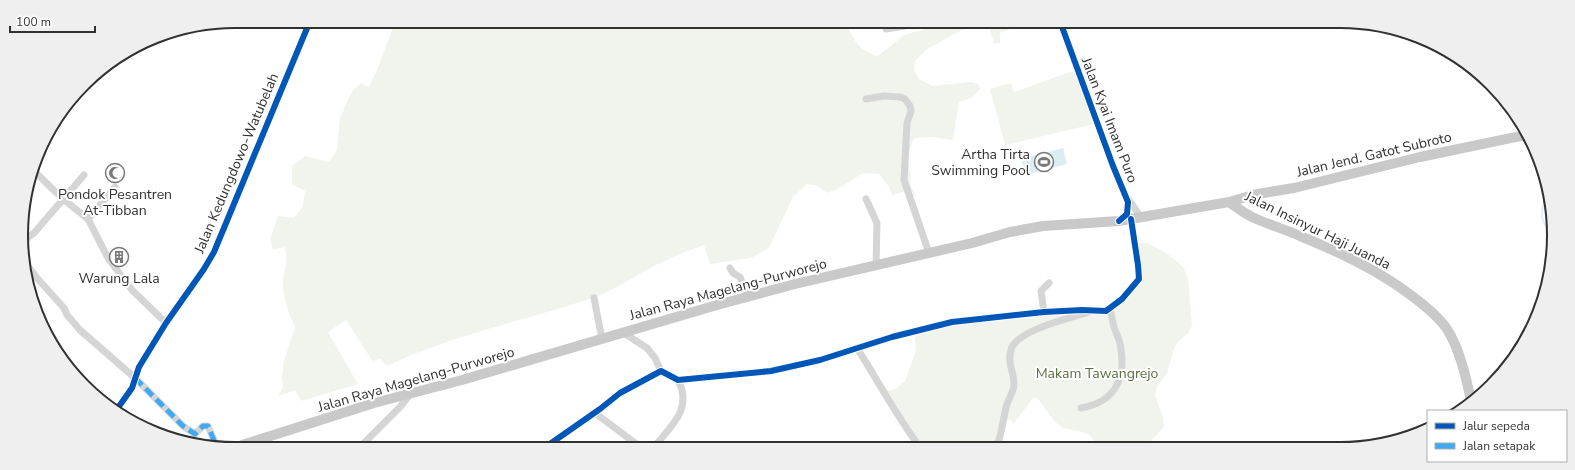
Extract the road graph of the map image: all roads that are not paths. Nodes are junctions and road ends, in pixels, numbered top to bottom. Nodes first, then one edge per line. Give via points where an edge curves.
1 (307, 28) edge
2 (892, 28) edge
3 (1062, 28) edge
4 (886, 29) dead end
5 (866, 99) dead end
6 (1522, 136) edge
7 (37, 174) edge
8 (84, 175) dead end
9 (115, 187) dead end
10 (1127, 197) junction
11 (63, 199) junction
12 (866, 199) dead end
13 (1229, 202) junction
14 (1135, 218) junction
15 (88, 219) junction
16 (1119, 221) junction
17 (28, 238) edge
18 (929, 253) junction
19 (876, 266) junction
20 (730, 268) dead end
21 (31, 271) edge
22 (1049, 284) dead end
23 (747, 297) junction
24 (594, 298) dead end
25 (1110, 309) junction
26 (1093, 311) junction
27 (1044, 312) junction
28 (166, 323) junction
29 (622, 332) junction
30 (602, 339) junction
31 (857, 348) junction
32 (661, 371) junction
33 (136, 378) junction
34 (678, 380) junction
35 (412, 393) junction
36 (1470, 396) edge
37 (119, 406) edge
38 (1081, 408) dead end
39 (595, 413) junction
40 (214, 441) edge
41 (251, 442) edge
42 (365, 442) edge
43 (553, 442) edge
44 (634, 442) edge
45 (658, 442) edge
46 (916, 442) edge
47 (998, 442) edge

1 - 28 street, Jalan Kedungdowo-Watubelah via 214,252
2 - 4 street
3 - 10 street, Jalan Kyai Imam Puro via 1113,166
5 - 18 street via 900,97 910,106 904,180
6 - 13 main road, Jalan Jend. Gatot Subroto
7 - 11 street
8 - 11 street
9 - 15 street
10 - 14 street
10 - 16 street, Jalan Kyai Imam Puro via 1128,212
11 - 15 street
11 - 17 street
12 - 19 street via 877,223
13 - 14 main road, Jalan Raya Magelang-Purworejo
13 - 36 main road, Jalan Insinyur Haji Juanda via 1260,221 1354,260 1416,299 1441,321 1449,333 1459,356
14 - 16 main road, Jalan Raya Magelang-Purworejo
14 - 25 street via 1139,279
15 - 28 street via 108,258 132,290
16 - 18 main road, Jalan Raya Magelang-Purworejo via 1023,228
18 - 19 main road, Jalan Raya Magelang-Purworejo
19 - 23 main road, Jalan Raya Magelang-Purworejo
20 - 23 street via 740,277
21 - 33 street via 80,330
22 - 27 street via 1041,293
23 - 29 main road, Jalan Raya Magelang-Purworejo
24 - 30 street
25 - 26 street via 1104,312
25 - 38 street via 1120,343 1123,364 1121,377 1115,389 1103,400
26 - 27 street
26 - 47 street via 1041,327 1014,344 1010,362 1014,386 1007,403
27 - 31 street via 941,324
28 - 33 street, Jalan Kedungdowo-Watubelah via 139,367
29 - 30 main road, Jalan Raya Magelang-Purworejo
29 - 32 street via 647,348
30 - 35 main road, Jalan Raya Magelang-Purworejo
31 - 34 street via 782,369
31 - 46 street
32 - 34 street
32 - 39 street via 620,394
33 - 37 street, Jalan Kedungdowo-Watubelah
33 - 40 street via 183,426 195,434 203,426 208,426
34 - 45 street via 684,399 681,411
35 - 41 main road, Jalan Raya Magelang-Purworejo
35 - 42 street
39 - 43 street
39 - 44 street

